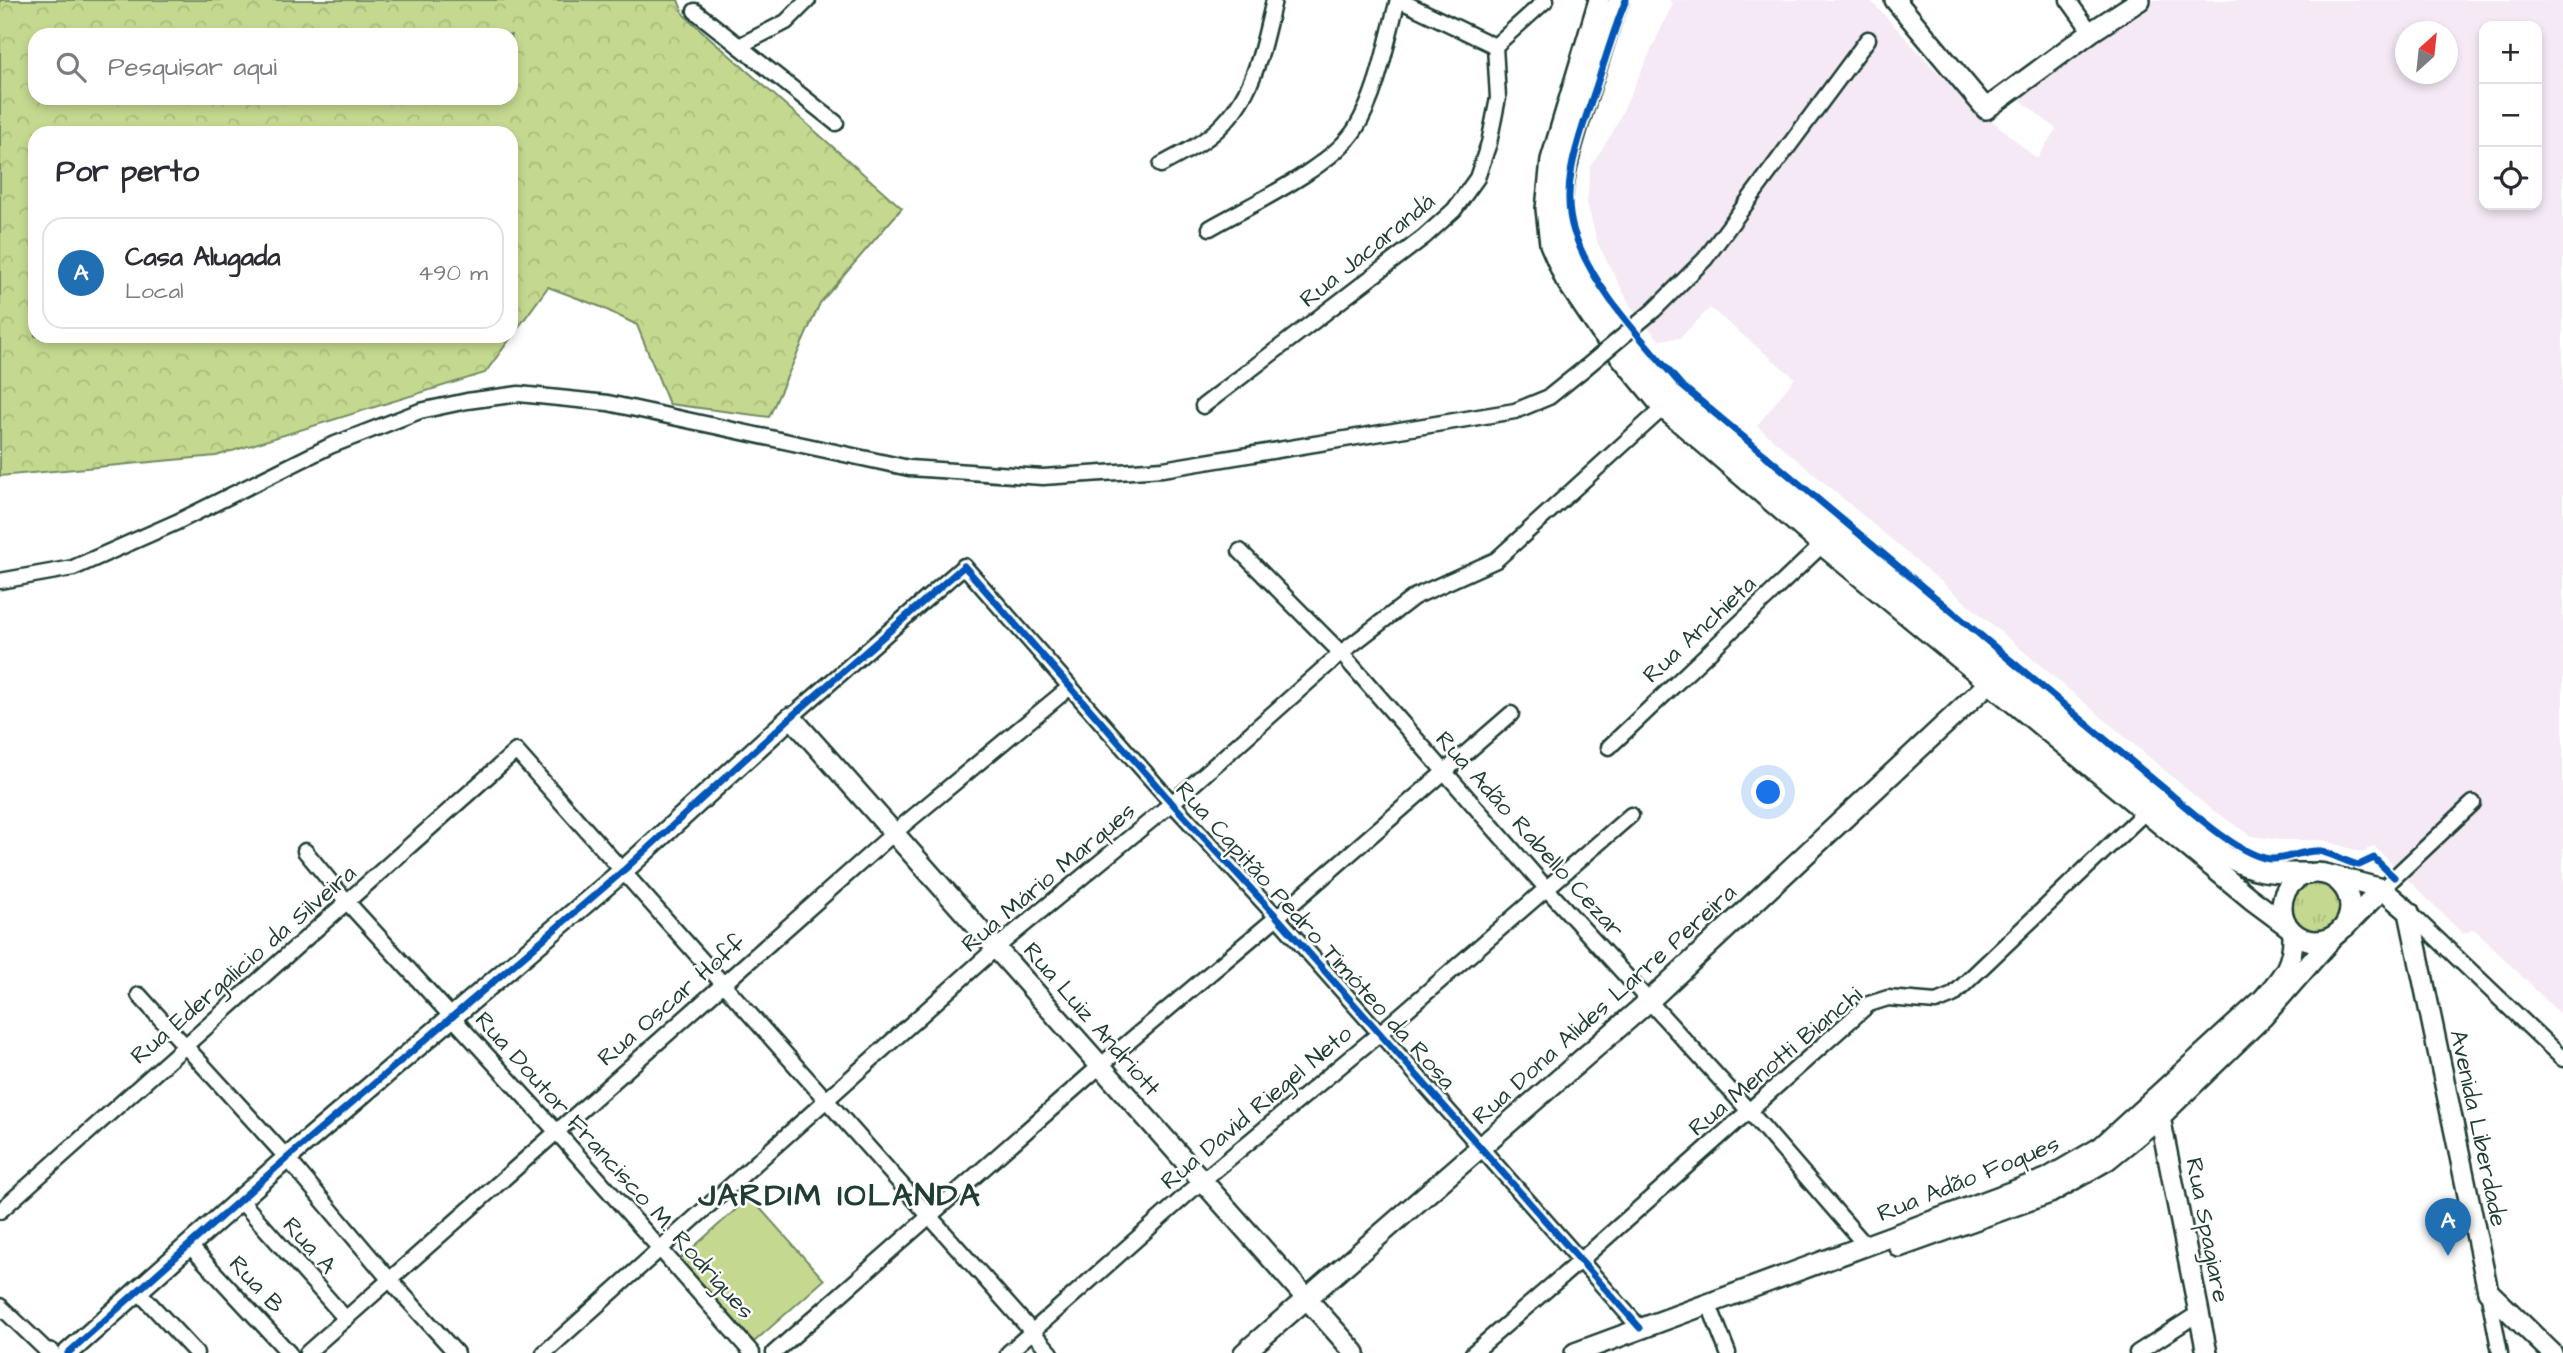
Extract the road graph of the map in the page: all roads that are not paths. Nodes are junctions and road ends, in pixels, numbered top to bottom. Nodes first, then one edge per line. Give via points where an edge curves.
1 (808, 0) edge
2 (1275, 0) edge
3 (1399, 0) edge
4 (1546, 0) edge
5 (1599, 0) edge
6 (1619, 0) edge
7 (1895, 0) edge
8 (2068, 0) edge
9 (2136, 2) edge
10 (695, 11) dead end
11 (2091, 32) junction
12 (1868, 39) dead end
13 (739, 46) junction
14 (1495, 46) junction
15 (836, 123) dead end
16 (1161, 164) dead end
17 (1210, 228) dead end
18 (1203, 406) dead end
19 (1663, 408) junction
20 (1822, 545) junction
21 (1240, 551) dead end
22 (0, 581) edge
23 (1341, 653) junction
24 (1989, 684) junction
25 (1070, 687) junction
26 (1511, 714) dead end
27 (791, 717) junction
28 (1609, 747) dead end
29 (1444, 772) junction
30 (1172, 803) junction
31 (2473, 803) dead end
32 (2146, 811) junction
33 (1631, 815) dead end
34 (895, 832) junction
35 (304, 850) dead end
36 (623, 871) junction
37 (2308, 873) junction
38 (2329, 876) junction
39 (1546, 888) junction
40 (2382, 889) junction
41 (348, 903) junction
42 (2409, 912) junction
43 (1277, 917) junction
44 (2289, 929) junction
45 (2337, 933) junction
46 (997, 947) junction
47 (724, 985) junction
48 (139, 995) dead end
49 (1649, 1001) junction
50 (453, 1017) junction
51 (1380, 1033) junction
52 (184, 1046) junction
53 (2563, 1059) edge
54 (1100, 1066) junction
55 (826, 1100) junction
56 (1749, 1111) junction
57 (2160, 1117) junction
58 (556, 1131) junction
59 (1479, 1148) junction
60 (287, 1158) junction
61 (1202, 1181) junction
62 (241, 1201) junction
63 (0, 1211) edge
64 (931, 1217) junction
65 (190, 1246) junction
66 (1866, 1246) junction
67 (659, 1249) junction
68 (1581, 1260) junction
69 (389, 1279) junction
70 (2488, 1291) junction
71 (139, 1292) junction
72 (1306, 1298) junction
73 (0, 1306) edge
74 (2199, 1313) junction
75 (1713, 1315) junction
76 (346, 1320) junction
77 (1640, 1328) junction
78 (1032, 1332) junction
79 (49, 1353) edge
80 (68, 1353) edge
81 (196, 1353) edge
82 (289, 1353) edge
83 (307, 1353) edge
84 (456, 1353) edge
85 (544, 1353) edge
86 (752, 1353) edge
87 (774, 1353) edge
88 (1007, 1353) edge
89 (1051, 1353) edge
90 (1244, 1353) edge
91 (1356, 1353) edge
92 (1473, 1353) edge
93 (1575, 1353) edge
94 (1608, 1353) edge
95 (1728, 1353) edge
96 (2137, 1353) edge
97 (2207, 1353) edge
98 (2500, 1353) edge
99 (2552, 1353) edge

1 - 13 street via 786,22
2 - 16 street via 1257,69 1244,98 1204,140
3 - 14 street
3 - 17 street via 1371,96 1355,130 1306,173
4 - 14 street
5 - 19 main road via 1551,160 1546,209 1550,244 1565,279 1602,334
6 - 37 main road via 1567,161 1563,207 1565,238 1577,269 1613,325 1674,398 2224,855 2244,867 2271,873
7 - 11 main road via 1986,108
8 - 11 street
9 - 11 main road
10 - 13 street
12 - 22 street, bridge via 1705,259 1654,310 1549,397 1515,411 1163,469 1043,477 909,468 608,403 519,394 420,411 330,446 73,568
13 - 15 street
14 - 18 street, Rua Jacarandá via 1498,98 1489,143 1477,178 1454,210
19 - 20 main road
19 - 23 street, Rua Mário Marques via 1496,560 1414,597
20 - 24 main road
20 - 28 street, Rua Anchieta
21 - 23 street, Rua Adão Rabello Cezar
23 - 29 street, Rua Adão Rabello Cezar
23 - 30 street, Rua Mário Marques
24 - 32 main road
24 - 49 main road, Rua Dona Alides Larre Pereira
25 - 27 street, Rua Capitão Pedro Timóteo da Rosa via 964,566
25 - 30 street, Rua Capitão Pedro Timóteo da Rosa
25 - 34 street, Rua Oscar Hoff
26 - 29 street
27 - 34 main road, Rua Luiz Andriott
27 - 36 main road
29 - 39 street, Rua Adão Rabello Cezar
29 - 43 street
30 - 43 street, Rua Capitão Pedro Timóteo da Rosa
30 - 46 street, Rua Mário Marques
31 - 40 street
32 - 44 main road
32 - 56 street, Rua Menotti Bianchi via 1953,995 1936,1002 1888,998 1869,1004
33 - 39 street, Rua David Riegel Neto
34 - 46 main road, Rua Luiz Andriott
34 - 47 street, Rua Oscar Hoff
35 - 41 street, Rua Doutor Francisco M. Rodrigues
36 - 41 street, Rua Edergalicio da Silveira via 516,751
36 - 47 street
36 - 50 main road
37 - 38 main road
37 - 44 main road via 2284,893 2282,915
38 - 40 main road
38 - 45 main road via 2339,882 2349,900 2350,910
39 - 49 street, Rua Adão Rabello Cezar
39 - 51 street, Rua David Riegel Neto
40 - 42 main road
40 - 45 main road, Rua Adão Foques
41 - 50 street, Rua Doutor Francisco M. Rodrigues
41 - 52 street, Rua Edergalicio da Silveira
42 - 53 street
42 - 70 main road, Avenida Liberdade
43 - 51 street, Rua Capitão Pedro Timóteo da Rosa
43 - 54 street
44 - 45 main road via 2312,941
44 - 66 main road, Rua Adão Foques via 2293,954 2284,975 2101,1147 2046,1179
45 - 57 main road, Rua Adão Foques via 2262,1018
46 - 54 main road, Rua Luiz Andriott
46 - 55 street, Rua Mário Marques
47 - 55 street
47 - 58 street, Rua Oscar Hoff
48 - 52 street
49 - 56 street, Rua Adão Rabello Cezar
49 - 59 main road, Rua Dona Alides Larre Pereira
50 - 58 street, Rua Doutor Francisco M. Rodrigues
50 - 60 main road
51 - 59 street, Rua Capitão Pedro Timóteo da Rosa
51 - 61 street, Rua David Riegel Neto
52 - 60 street
52 - 63 street, Rua Edergalicio da Silveira
54 - 61 main road, Rua Luiz Andriott
54 - 64 street
55 - 64 street
55 - 67 street, Rua Mário Marques
56 - 66 street, Rua Adão Rabello Cezar
56 - 68 street, Rua Menotti Bianchi
57 - 74 main road, Rua Spagiare
57 - 75 main road, Rua Adão Foques via 2107,1160 2050,1193
58 - 67 street, Rua Doutor Francisco M. Rodrigues
58 - 69 street, Rua Oscar Hoff
59 - 68 street, Rua Capitão Pedro Timóteo da Rosa
59 - 72 main road, Rua Dona Alides Larre Pereira
60 - 62 main road
60 - 69 street
61 - 72 main road, Rua Luiz Andriott
61 - 78 street, Rua David Riegel Neto
62 - 65 main road
62 - 76 street, Rua A
64 - 78 street
64 - 87 street
65 - 71 main road
65 - 82 street, Rua B
66 - 77 main road, Rua Adão Foques
67 - 85 street, Rua Mário Marques
67 - 86 street, Rua Doutor Francisco M. Rodrigues
68 - 77 street, Rua Capitão Pedro Timóteo da Rosa
68 - 92 street, Rua Menotti Bianchi
69 - 76 street, Rua Oscar Hoff
69 - 84 street
70 - 98 street, Avenida Liberdade
70 - 99 main road
71 - 80 main road
71 - 81 street
72 - 90 main road, Rua Dona Alides Larre Pereira
72 - 91 main road, Rua Luiz Andriott
73 - 79 street
74 - 96 street
74 - 97 main road, Rua Spagiare
75 - 94 main road, Rua Adão Foques
75 - 95 street
76 - 83 street, Rua Oscar Hoff
77 - 93 main road, Rua Adão Foques
78 - 88 street, Rua David Riegel Neto
78 - 89 street

